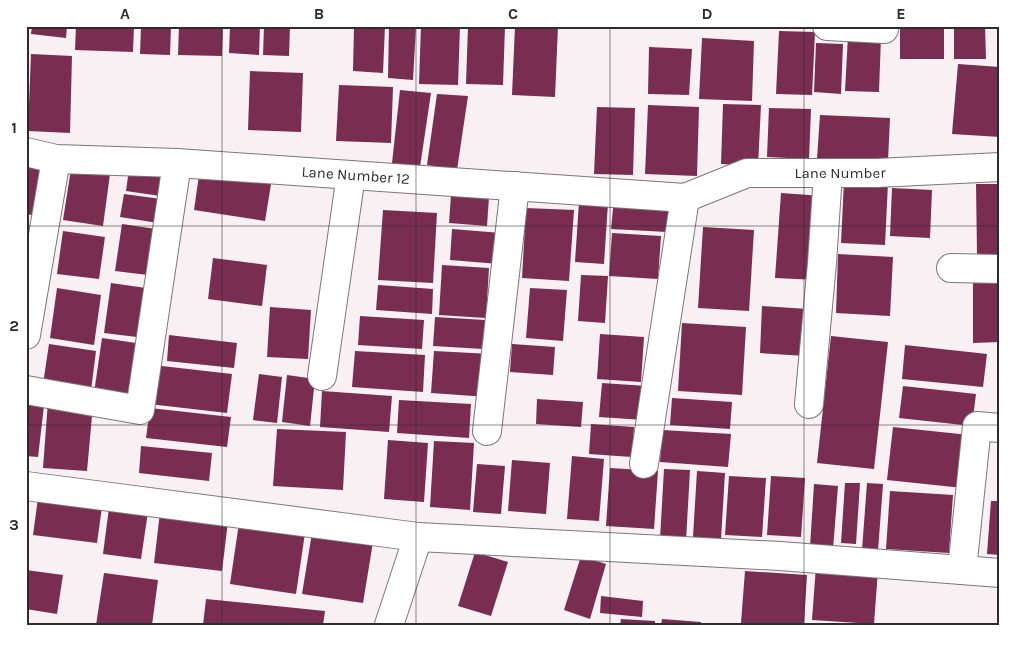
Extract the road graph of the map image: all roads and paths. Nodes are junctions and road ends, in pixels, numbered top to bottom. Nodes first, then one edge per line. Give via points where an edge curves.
1 (827, 26) edge
2 (884, 26) edge
3 (26, 152) edge
4 (56, 159) junction
5 (177, 163) junction
6 (1000, 167) edge
7 (828, 173) junction
8 (351, 175) junction
9 (515, 186) junction
10 (685, 198) junction
11 (951, 268) dead end
12 (1000, 269) edge
13 (26, 335) edge
14 (322, 376) dead end
15 (26, 390) edge
16 (809, 404) dead end
17 (1000, 428) edge
18 (487, 431) dead end
19 (644, 464) dead end
20 (26, 486) edge
21 (418, 537) junction
22 (962, 570) junction
23 (1000, 573) edge
24 (389, 625) edge

1 - 2 street via 884,29
3 - 4 street, Lane Number 12
4 - 5 street, Lane Number 12
4 - 13 street
5 - 8 street, Lane Number 12
5 - 15 street via 140,410
6 - 7 street, Lane Number
7 - 10 street, Lane Number via 747,173
7 - 16 street
8 - 9 street, Lane Number 12
8 - 14 street
9 - 10 street, Lane Number 12
9 - 18 street
10 - 19 street
11 - 12 street
17 - 22 street via 977,426
20 - 21 street
21 - 22 street via 780,556
21 - 24 street
22 - 23 street

